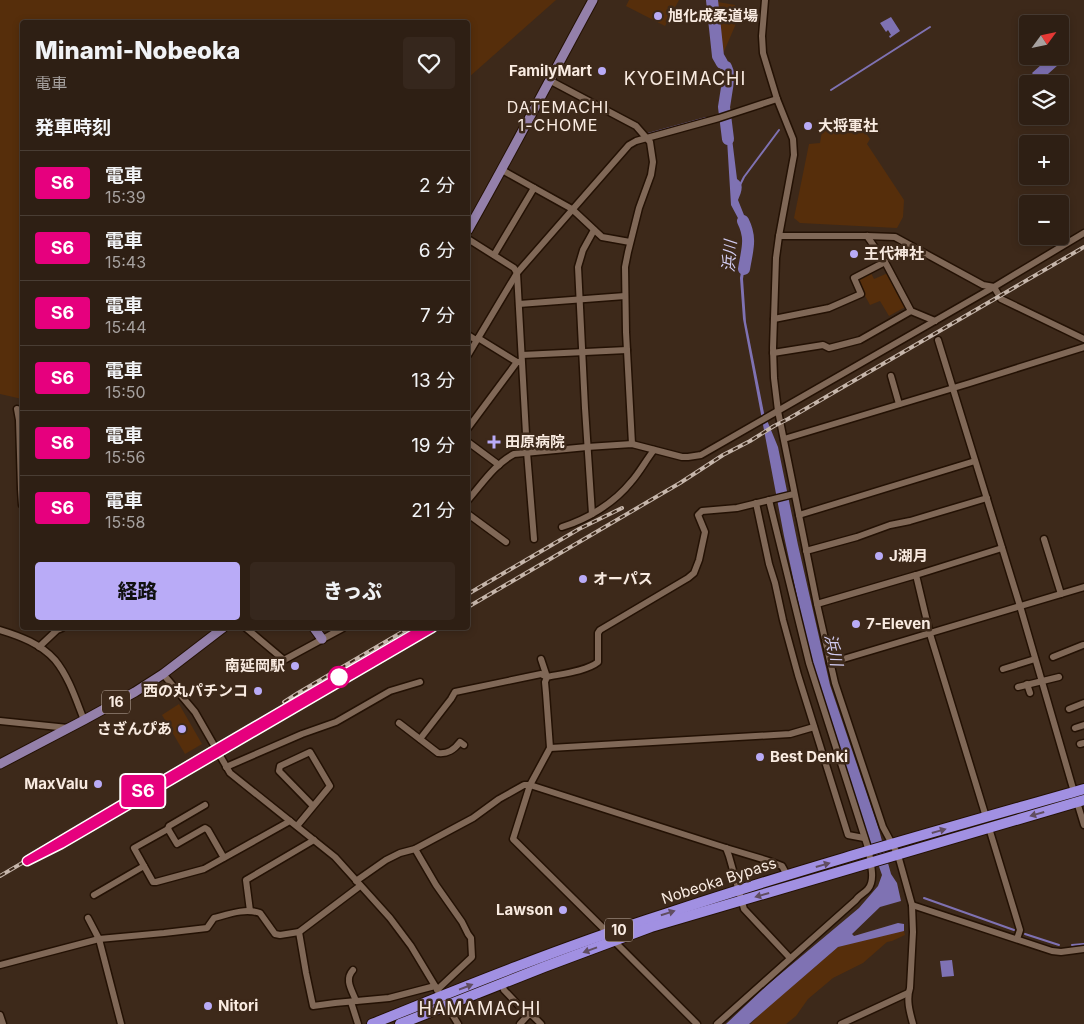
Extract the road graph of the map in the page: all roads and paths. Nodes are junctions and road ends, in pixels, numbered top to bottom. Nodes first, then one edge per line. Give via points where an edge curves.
1 (593, 0) edge
2 (766, 0) edge
3 (549, 80) junction
4 (778, 99) junction
5 (646, 139) junction
6 (502, 170) junction
7 (534, 188) junction
8 (572, 209) junction
9 (470, 226) edge
10 (594, 230) junction
11 (1084, 233) edge
12 (779, 236) junction
13 (867, 236) junction
14 (470, 240) edge
15 (630, 242) junction
16 (494, 255) junction
17 (885, 262) junction
18 (517, 273) junction
19 (994, 287) junction
20 (625, 296) junction
21 (580, 299) junction
22 (519, 304) junction
23 (911, 311) junction
24 (774, 319) junction
25 (935, 321) junction
26 (470, 336) edge
27 (477, 339) junction
28 (1084, 339) edge
29 (938, 340) dead end
30 (1084, 347) edge
31 (627, 350) junction
32 (470, 351) edge
33 (582, 352) junction
34 (773, 353) junction
35 (520, 360) junction
36 (891, 376) dead end
37 (953, 388) junction
38 (899, 404) junction
39 (17, 409) dead end
40 (774, 413) junction
41 (470, 425) edge
42 (784, 439) junction
43 (470, 443) edge
44 (632, 444) junction
45 (587, 447) junction
46 (654, 450) junction
47 (527, 452) junction
48 (20, 454) edge
49 (976, 461) junction
50 (499, 465) junction
51 (792, 494) junction
52 (470, 498) edge
53 (986, 498) junction
54 (771, 500) junction
55 (756, 503) junction
56 (592, 514) junction
57 (470, 515) edge
58 (798, 515) junction
59 (562, 527) dead end
60 (1044, 539) dead end
61 (534, 540) dead end
62 (506, 542) dead end
63 (1002, 548) junction
64 (806, 551) junction
65 (916, 575) junction
66 (1084, 587) edge
67 (1061, 594) junction
68 (817, 604) junction
69 (1020, 606) junction
70 (0, 630) edge
71 (56, 630) edge
72 (217, 630) edge
73 (248, 630) edge
74 (316, 630) edge
75 (339, 630) edge
76 (930, 634) junction
77 (322, 638) junction
78 (1083, 645) dead end
79 (39, 647) junction
80 (1053, 657) dead end
81 (541, 659) dead end
82 (1035, 659) junction
83 (830, 663) junction
84 (1003, 669) dead end
85 (163, 674) junction
86 (546, 677) junction
87 (1059, 677) dead end
88 (1041, 680) junction
89 (420, 682) dead end
90 (1028, 684) junction
91 (1018, 687) dead end
92 (1030, 693) dead end
93 (1084, 704) edge
94 (1069, 708) dead end
95 (84, 720) junction
96 (0, 721) edge
97 (399, 723) dead end
98 (1084, 725) edge
99 (814, 727) junction
100 (68, 728) junction
101 (1075, 728) dead end
102 (420, 739) junction
103 (464, 745) dead end
104 (550, 748) junction
105 (0, 764) edge
106 (226, 767) junction
107 (530, 785) junction
108 (1080, 796) edge
109 (206, 805) dead end
110 (313, 806) junction
111 (986, 817) junction
112 (290, 821) junction
113 (1084, 824) edge
114 (297, 826) junction
115 (990, 828) junction
116 (168, 829) junction
117 (864, 838) junction
118 (314, 840) junction
119 (888, 845) junction
120 (726, 848) junction
121 (415, 849) junction
122 (870, 851) junction
123 (893, 857) junction
124 (224, 858) junction
125 (873, 863) junction
126 (144, 866) junction
127 (788, 875) junction
128 (358, 884) junction
129 (94, 895) dead end
130 (741, 900) junction
131 (912, 905) junction
132 (250, 911) junction
133 (88, 918) dead end
134 (299, 932) junction
135 (611, 937) junction
136 (99, 939) junction
137 (1017, 939) junction
138 (1084, 949) edge
139 (790, 958) junction
140 (0, 965) edge
141 (353, 970) dead end
142 (502, 983) junction
143 (908, 993) junction
144 (440, 994) junction
145 (354, 1001) junction
146 (0, 1015) edge
147 (528, 1015) junction
148 (3, 1024) edge
149 (121, 1024) edge
150 (358, 1024) edge
151 (372, 1024) edge
152 (400, 1024) edge
153 (458, 1024) edge
154 (520, 1024) edge
155 (542, 1024) edge
156 (696, 1024) edge
157 (717, 1024) edge
158 (841, 1024) edge
159 (913, 1024) edge

1 - 3 main road
2 - 4 street via 763,53
3 - 5 street via 636,126
3 - 6 main road
4 - 5 street
4 - 12 street via 793,140 794,155
5 - 8 street via 629,145
5 - 15 street via 650,142 653,162 651,175
6 - 7 street
6 - 9 main road
7 - 8 street
7 - 16 street
8 - 10 street
8 - 18 street
10 - 15 street via 602,237
10 - 21 street via 578,267
11 - 19 street
12 - 13 street
12 - 24 street
13 - 17 street
13 - 19 street via 895,237 983,285
14 - 16 street
15 - 20 street via 625,267
16 - 18 street
17 - 23 street
17 - 24 street via 854,278 861,294 829,308
18 - 22 street
18 - 27 street
19 - 25 street
19 - 28 street via 1001,299
20 - 21 street
20 - 31 street
21 - 22 street
21 - 33 street
22 - 35 street
23 - 25 street
23 - 34 street via 860,340 829,348 823,345
24 - 34 street
25 - 40 street
26 - 27 street
27 - 32 street
27 - 35 street
29 - 37 street
30 - 37 street
31 - 33 street
31 - 44 street
33 - 35 street
33 - 45 street
34 - 40 street
35 - 41 street
35 - 47 street
36 - 38 street
37 - 38 street
37 - 49 street
38 - 42 street
39 - 48 street
40 - 42 street
40 - 46 street via 701,455 682,457
42 - 51 street
43 - 50 street
44 - 45 street
44 - 46 street
45 - 47 street
45 - 56 street
46 - 56 street via 632,481
47 - 50 street via 514,454
47 - 61 street
49 - 53 street
49 - 58 street
50 - 52 street
51 - 54 street
51 - 58 street
53 - 63 street
53 - 64 street
54 - 55 street
54 - 117 street via 809,663
55 - 86 street via 702,511 698,515 705,532 694,573 600,630 596,664
55 - 99 street via 783,620
56 - 59 street
57 - 62 street
58 - 64 street
60 - 67 street
63 - 65 street
63 - 69 street
64 - 68 street
65 - 68 street
65 - 76 street
66 - 67 street
67 - 69 street
68 - 83 street
69 - 76 street
69 - 82 street
70 - 79 street
71 - 79 street
72 - 85 main road, 16
73 - 77 street via 284,660
74 - 77 main road
75 - 77 street
76 - 83 street
76 - 111 street
78 - 80 street
79 - 95 street via 55,660 64,673
81 - 86 street
82 - 84 street
82 - 88 street
83 - 119 street
85 - 95 main road, 16
85 - 106 street via 195,712
86 - 102 street via 541,674 455,692
86 - 104 street
87 - 88 street
88 - 90 street
88 - 108 street
89 - 106 street via 390,692 336,722
90 - 91 street
90 - 92 street
93 - 94 street
95 - 100 main road, 16
96 - 100 street
97 - 102 street
98 - 101 street
99 - 104 street via 790,734
99 - 117 street via 848,835
100 - 105 main road, 16
102 - 103 street via 438,753 450,751 460,742
104 - 107 street
106 - 112 street
107 - 120 street
107 - 121 street via 524,785 473,818
107 - 135 street via 514,839
108 - 111 highway, Nobeoka Bypass / 10
108 - 113 street
108 -> 115 highway, Nobeoka Bypass / 10
109 - 116 street
110 - 110 street via 330,786 310,752 280,766 279,771
110 - 114 street
119 -> 111 highway, Nobeoka Bypass / 10
112 - 114 street
112 - 124 street
114 - 118 street
115 - 123 highway, Nobeoka Bypass / 10
115 - 137 street via 1020,930
116 - 124 street via 177,844 204,828 208,830
116 - 126 street via 134,848
117 - 122 street
118 - 128 street via 335,857
118 - 132 street via 246,880
119 - 122 highway, Nobeoka Bypass / 10
119 - 123 street
120 - 127 street via 782,866
120 - 130 street
121 - 128 street via 386,860
121 - 144 street via 470,938 472,957
122 - 125 street
127 -> 122 highway, Nobeoka Bypass / 10
123 - 125 highway, Nobeoka Bypass / 10
123 - 131 street
124 - 126 street via 204,869 156,882
125 -> 130 highway, Nobeoka Bypass / 10
125 - 139 street via 872,882 868,889
126 - 129 street
127 - 130 highway, Nobeoka Bypass / 10
128 - 134 street
128 - 144 street via 411,946
130 - 135 highway, Nobeoka Bypass / 10 via 664,914
130 - 139 street
131 - 137 street
131 - 143 street
132 - 134 street via 260,913 275,934
132 - 136 street via 214,918 208,928
133 - 136 street
134 - 145 street via 313,1006
135 -> 142 highway, Nobeoka Bypass / 10
144 -> 135 highway, Nobeoka Bypass / 10
135 - 156 street
136 - 140 street
136 - 149 street
137 - 138 street via 1060,952
139 - 157 street
141 - 145 street via 348,981
142 - 144 highway, Nobeoka Bypass / 10
142 - 147 street via 504,990
143 - 158 street
143 - 159 street
144 - 145 street
144 - 151 highway, Nobeoka Bypass / 10
144 - 152 highway, Nobeoka Bypass / 10
144 - 153 street
145 - 150 street
146 - 148 street
147 - 154 street
147 - 155 street via 530,1013

